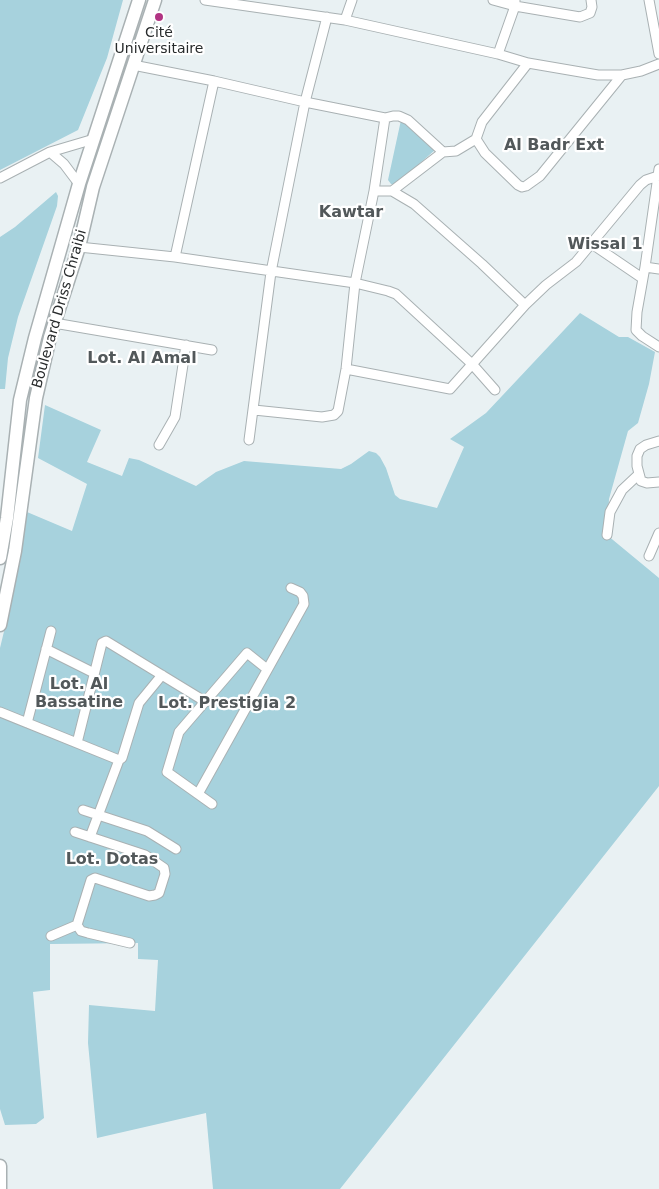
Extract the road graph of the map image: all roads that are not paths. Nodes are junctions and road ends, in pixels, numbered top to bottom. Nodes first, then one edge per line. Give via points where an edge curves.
1 (139, 0) edge
2 (155, 0) edge
3 (205, 0) edge
4 (352, 0) edge
5 (493, 0) edge
6 (591, 0) edge
7 (649, 0) edge
8 (515, 3) edge
9 (327, 17) junction
10 (345, 20) junction
11 (498, 54) junction
12 (659, 54) edge
13 (528, 63) junction
14 (659, 64) edge
15 (133, 65) junction
16 (622, 75) junction
17 (214, 80) junction
18 (305, 102) junction
19 (386, 118) junction
20 (94, 139) junction
21 (476, 139) junction
22 (50, 152) junction
23 (443, 152) junction
24 (658, 172) edge
25 (0, 178) edge
26 (79, 184) junction
27 (374, 192) junction
28 (392, 192) junction
29 (592, 244) junction
30 (79, 247) junction
31 (175, 257) junction
32 (645, 267) junction
33 (659, 269) edge
34 (271, 272) junction
35 (642, 278) junction
36 (355, 283) junction
37 (525, 305) junction
38 (54, 323) junction
39 (186, 345) junction
40 (659, 347) edge
41 (212, 350) dead end
42 (472, 364) junction
43 (346, 368) junction
44 (496, 390) dead end
45 (254, 410) junction
46 (249, 440) dead end
47 (659, 441) edge
48 (159, 445) dead end
49 (638, 475) junction
50 (659, 482) edge
51 (13, 519) junction
52 (659, 533) edge
53 (607, 535) dead end
54 (15, 551) junction
55 (1, 553) edge
56 (649, 556) dead end
57 (291, 588) dead end
58 (0, 625) edge
59 (51, 631) dead end
60 (46, 649) junction
61 (267, 669) junction
62 (94, 673) junction
63 (162, 675) junction
64 (206, 702) junction
65 (0, 712) edge
66 (27, 723) junction
67 (77, 743) junction
68 (119, 760) junction
69 (198, 794) junction
70 (212, 804) dead end
71 (83, 810) dead end
72 (98, 815) junction
73 (75, 832) dead end
74 (90, 837) junction
75 (176, 849) dead end
76 (77, 925) junction
77 (51, 936) dead end
78 (130, 943) dead end
79 (0, 1166) edge
80 (0, 1189) edge

1 - 20 main road, Boulevard Driss Chraibi
2 - 15 main road, Boulevard Driss Chraibi
3 - 9 street
4 - 10 street
5 - 8 street
6 - 8 street via 590,13 580,17
7 - 12 street
8 - 11 street
9 - 10 street
9 - 18 street
10 - 11 street
11 - 13 street
13 - 16 street via 598,75
13 - 21 street via 482,122
14 - 16 street
15 - 17 street
15 - 30 main road, Boulevard Driss Chraibi via 93,187
16 - 21 street via 540,176 526,186 518,185 485,154
17 - 18 street
17 - 31 street
18 - 19 street
18 - 34 street
19 - 23 street via 399,116 408,120
19 - 27 street
20 - 22 street
20 - 26 main road, Boulevard Driss Chraibi
21 - 23 street via 456,151
22 - 25 street
22 - 26 street
23 - 28 street
24 - 29 street via 640,185
24 - 32 street
26 - 51 main road, Boulevard Driss Chraibi via 20,400
27 - 28 street
27 - 36 street
28 - 37 street via 414,204
29 - 35 street
29 - 37 street via 576,262
30 - 31 street
30 - 38 main road, Boulevard Driss Chraibi
31 - 34 street
32 - 33 street
32 - 35 street
34 - 36 street
34 - 45 street
35 - 40 street via 636,330
36 - 42 street via 396,294
36 - 43 street
37 - 42 street
38 - 39 street
38 - 51 main road, Boulevard Driss Chraibi
39 - 41 street
39 - 48 street via 175,417
42 - 43 street via 450,389
42 - 44 street
43 - 45 street via 338,411 334,415 322,417
45 - 46 street
47 - 49 street via 640,449
49 - 50 street via 641,481
49 - 53 street via 622,490 610,512
51 - 54 main road, Boulevard Driss Chraibi
51 - 55 main road, Boulevard Driss Chraibi
52 - 56 street
54 - 55 main road
54 - 58 main road, Boulevard Driss Chraibi
57 - 61 street via 300,592 304,604
59 - 60 street
60 - 62 street
60 - 66 street
61 - 64 street via 247,653
61 - 69 street
62 - 63 street via 102,642 106,641
62 - 67 street
63 - 64 street
63 - 68 street via 138,703
64 - 69 street via 179,732 167,772
65 - 66 street
66 - 67 street
67 - 68 street
68 - 72 street
69 - 70 street
71 - 72 street
72 - 74 street
72 - 75 street via 147,831
73 - 74 street
74 - 76 street via 145,855 164,868 165,874 159,893 149,896 94,878
76 - 77 street
76 - 78 street via 81,931
79 - 80 main road

